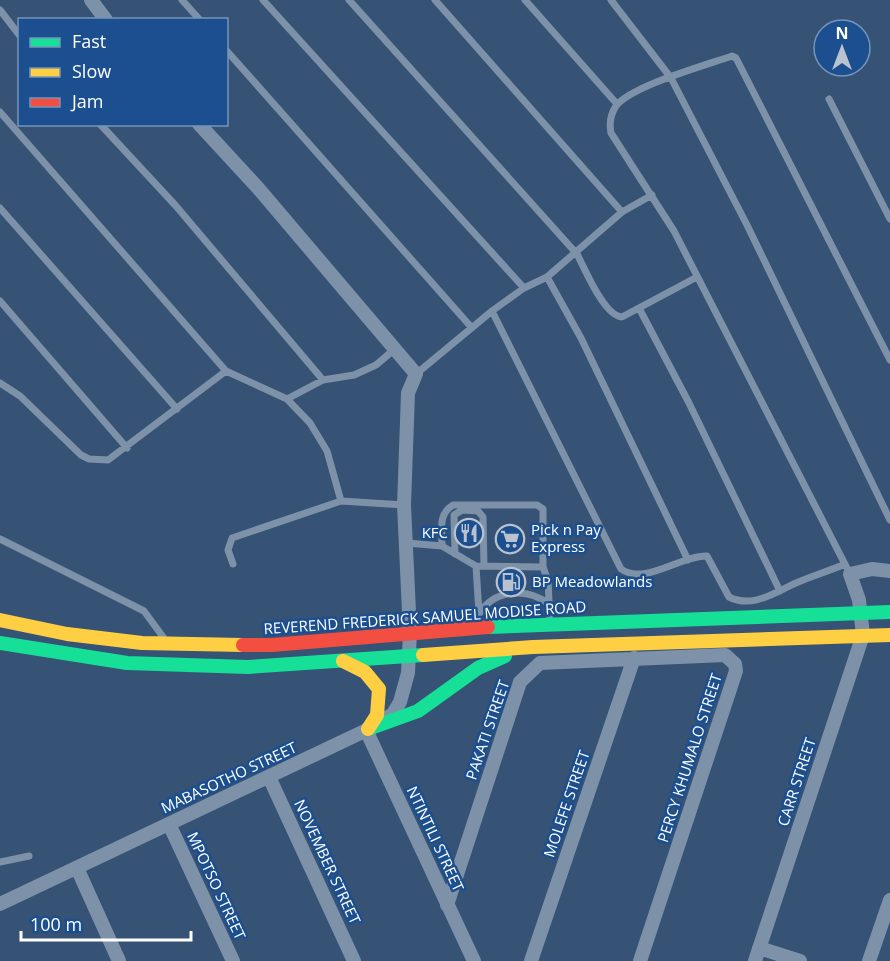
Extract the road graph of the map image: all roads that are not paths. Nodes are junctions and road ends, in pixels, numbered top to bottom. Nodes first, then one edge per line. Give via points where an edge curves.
1 (91, 0) edge
2 (182, 0) edge
3 (263, 0) edge
4 (349, 0) edge
5 (435, 0) edge
6 (525, 0) edge
7 (611, 0) edge
8 (0, 10) edge
9 (104, 18) edge
10 (198, 18) edge
11 (18, 33) edge
12 (228, 52) edge
13 (671, 78) junction
14 (829, 99) dead end
15 (617, 104) junction
16 (0, 112) edge
17 (102, 126) edge
18 (201, 126) edge
19 (652, 195) junction
20 (0, 208) edge
21 (622, 212) junction
22 (890, 219) edge
23 (577, 254) junction
24 (547, 277) junction
25 (698, 277) junction
26 (524, 288) junction
27 (0, 301) edge
28 (639, 308) junction
29 (492, 311) junction
30 (472, 328) junction
31 (396, 348) junction
32 (890, 360) edge
33 (226, 371) junction
34 (416, 374) junction
35 (323, 380) junction
36 (0, 383) edge
37 (286, 399) junction
38 (177, 409) junction
39 (127, 448) junction
40 (341, 501) junction
41 (404, 505) junction
42 (890, 520) edge
43 (0, 539) edge
44 (408, 543) junction
45 (442, 546) junction
46 (455, 554) junction
47 (688, 560) junction
48 (233, 564) dead end
49 (480, 567) junction
50 (543, 567) junction
51 (847, 569) junction
52 (890, 571) edge
53 (780, 591) junction
54 (549, 604) junction
55 (861, 612) junction
56 (890, 612) edge
57 (0, 620) edge
58 (479, 621) junction
59 (550, 625) junction
60 (410, 633) junction
61 (863, 635) junction
62 (890, 635) edge
63 (0, 643) edge
64 (168, 644) junction
65 (533, 647) junction
66 (410, 656) junction
67 (634, 658) junction
68 (343, 662) junction
69 (368, 729) junction
70 (269, 777) junction
71 (169, 824) junction
72 (29, 856) dead end
73 (0, 862) edge
74 (77, 868) junction
75 (890, 900) edge
76 (0, 904) edge
77 (447, 905) junction
78 (757, 955) edge
79 (119, 961) edge
80 (233, 961) edge
81 (354, 961) edge
82 (474, 961) edge
83 (531, 961) edge
84 (640, 961) edge
85 (800, 961) edge
86 (869, 961) edge

1 - 9 street
2 - 10 lane
3 - 26 lane
4 - 23 lane
5 - 21 lane
6 - 15 lane
7 - 13 lane
8 - 11 lane
12 - 30 lane
13 - 15 lane
13 - 32 lane via 732,56 736,58
13 - 42 lane
14 - 22 lane
15 - 19 lane via 610,116 611,133
16 - 33 lane
17 - 35 lane
18 - 31 street
19 - 21 lane
19 - 25 lane
20 - 38 lane
21 - 23 lane
23 - 24 lane
23 - 28 lane via 614,315 622,317
24 - 26 lane
24 - 47 lane via 581,338
25 - 28 lane
25 - 51 lane
26 - 29 lane
27 - 39 lane
28 - 53 lane
29 - 30 lane
29 - 47 lane via 621,569 639,574
30 - 34 lane
31 - 34 street
31 - 35 lane via 376,365 354,375
33 - 37 lane
33 - 38 lane
34 - 41 street, MABASOTHO STREET via 408,393
35 - 37 lane
36 - 39 lane via 20,396 85,458 108,460
37 - 40 lane via 319,434
38 - 39 lane
40 - 41 lane
40 - 48 lane via 232,538 228,550
41 - 44 street, MABASOTHO STREET
43 - 64 lane via 144,611
44 - 45 lane
44 - 60 street, MABASOTHO STREET
45 - 46 lane
45 - 50 lane via 442,516 453,505 537,505 543,509 545,518
46 - 49 lane
46 - 49 lane via 454,515 462,510 478,511 483,517
47 - 53 lane via 704,555 710,558 733,599 760,599
49 - 50 lane
49 - 58 lane
50 - 54 lane
51 - 52 street
51 - 53 lane
51 - 55 street, CARR STREET
54 - 58 lane via 537,595 501,595 484,605
54 - 59 lane
55 - 56 main road, REVEREND FREDERICK SAMUEL MODISE ROAD
55 - 59 main road, REVEREND FREDERICK SAMUEL MODISE ROAD
55 - 61 street, CARR STREET
57 - 64 main road, REVEREND FREDERICK SAMUEL MODISE ROAD via 87,637
58 - 59 main road, REVEREND FREDERICK SAMUEL MODISE ROAD
58 - 60 main road, REVEREND FREDERICK SAMUEL MODISE ROAD
60 - 64 main road, REVEREND FREDERICK SAMUEL MODISE ROAD via 272,645
60 - 66 street, MABASOTHO STREET
61 - 62 main road
61 - 65 main road
61 - 78 street, CARR STREET
63 - 68 main road via 79,657 178,667
65 - 66 main road
65 - 69 main road via 483,663 426,705 391,723
66 - 68 main road
66 - 69 street, MABASOTHO STREET via 400,702 393,714
67 - 77 street, PAKATI STREET via 540,663 524,676
67 - 83 street, MOLEFE STREET
67 - 84 street, PERCY KHUMALO STREET via 718,654 730,658 736,671
68 - 69 main road via 365,672 379,689 377,715
69 - 70 street, MABASOTHO STREET
69 - 77 street, NTINTILI STREET
70 - 71 street, MABASOTHO STREET
70 - 81 street, NOVEMBER STREET
71 - 74 street, MABASOTHO STREET
71 - 80 street, MPOTSO STREET
72 - 73 lane
74 - 76 street, MABASOTHO STREET
74 - 79 street
75 - 86 street
77 - 82 street, NTINTILI STREET
78 - 85 street

